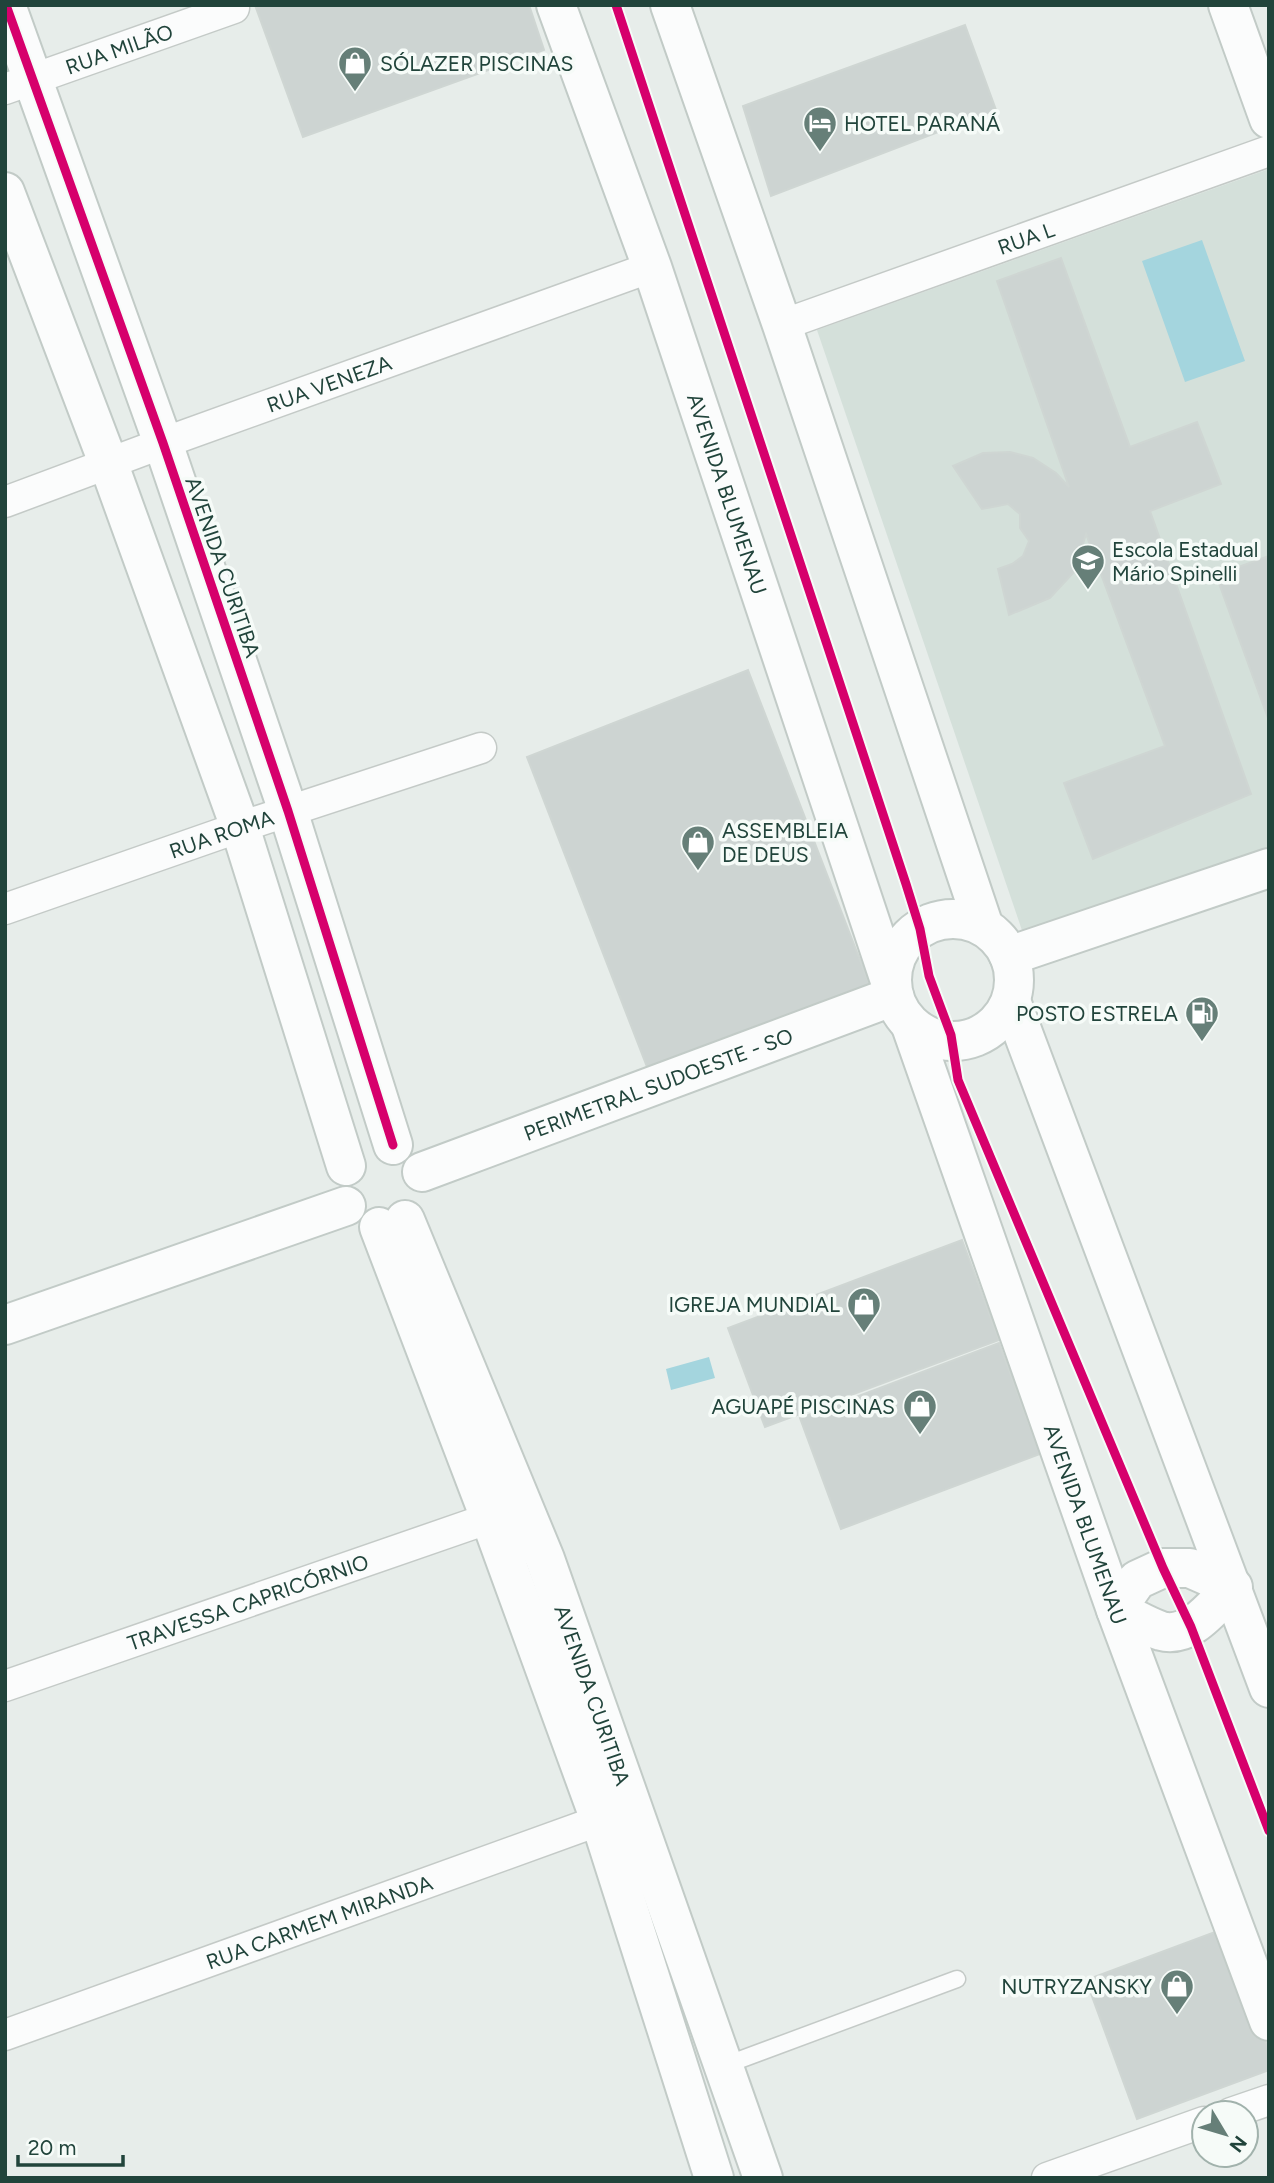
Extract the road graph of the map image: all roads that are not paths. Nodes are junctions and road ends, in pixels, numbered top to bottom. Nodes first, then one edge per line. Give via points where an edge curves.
1 (6, 5) edge
2 (556, 5) edge
3 (670, 5) edge
4 (1228, 5) edge
5 (234, 8) dead end
6 (19, 85) edge
7 (1269, 119) edge
8 (1269, 151) edge
9 (5, 192) edge
10 (652, 267) junction
11 (782, 325) junction
12 (163, 443) junction
13 (109, 465) junction
14 (5, 502) edge
15 (481, 748) dead end
16 (288, 811) junction
17 (240, 827) junction
18 (1269, 868) edge
19 (5, 909) edge
20 (984, 928) junction
21 (1009, 956) junction
22 (1011, 1001) junction
23 (899, 1003) junction
24 (393, 1146) junction
25 (346, 1166) junction
26 (422, 1172) junction
27 (346, 1206) junction
28 (392, 1224) junction
29 (5, 1325) edge
30 (490, 1518) junction
31 (1233, 1587) junction
32 (1116, 1610) junction
33 (5, 1686) edge
34 (1269, 1688) edge
35 (616, 1814) junction
36 (688, 1964) junction
37 (652, 1979) junction
38 (957, 1979) dead end
39 (1269, 2021) edge
40 (5, 2035) edge
41 (723, 2066) junction
42 (1190, 2127) edge
43 (714, 2178) edge
44 (763, 2178) edge
45 (1047, 2178) edge

1 - 6 street, AVENIDA CURITIBA
2 - 10 street, AVENIDA BLUMENAU
3 - 11 street
4 - 7 street
5 - 6 street, RUA MILÃO
6 - 12 street, AVENIDA CURITIBA
8 - 11 street, RUA L
9 - 13 street
10 - 12 street, RUA VENEZA
10 - 23 street, AVENIDA BLUMENAU
11 - 20 street
12 - 13 street, RUA VENEZA
12 - 16 street, AVENIDA CURITIBA
13 - 14 street, RUA VENEZA
13 - 17 street
15 - 16 street, RUA ROMA
16 - 17 street, RUA ROMA
16 - 24 street, AVENIDA CURITIBA
17 - 19 street, RUA ROMA
17 - 25 street
18 - 21 street
20 - 21 street
20 - 23 street via 952,919 920,929 898,954 893,970
21 - 22 street
22 - 23 street via 994,1026 953,1041 938,1040
22 - 31 street
23 - 26 street, PERIMETRAL SUDOESTE - SO
23 - 32 street, AVENIDA BLUMENAU
24 - 25 street via 366,1148
24 - 26 street via 405,1151
25 - 27 street via 341,1179
26 - 28 street via 422,1199 415,1211
27 - 28 street via 365,1224
27 - 29 street
28 - 30 street, AVENIDA CURITIBA
28 - 35 street, AVENIDA CURITIBA via 545,1559
30 - 33 street, TRAVESSA CAPRICÓRNIO
30 - 35 street, AVENIDA CURITIBA
31 - 32 street via 1191,1627 1177,1630 1163,1631
31 - 32 street via 1190,1568 1163,1568 1137,1580
31 - 34 street
32 - 39 street, AVENIDA BLUMENAU
35 - 36 street, AVENIDA CURITIBA
35 - 37 street, AVENIDA CURITIBA
35 - 40 street, RUA CARMEM MIRANDA
36 - 37 street
36 - 41 street, AVENIDA CURITIBA
37 - 43 street, AVENIDA CURITIBA
38 - 41 lane
41 - 44 street, AVENIDA CURITIBA
42 - 45 street

